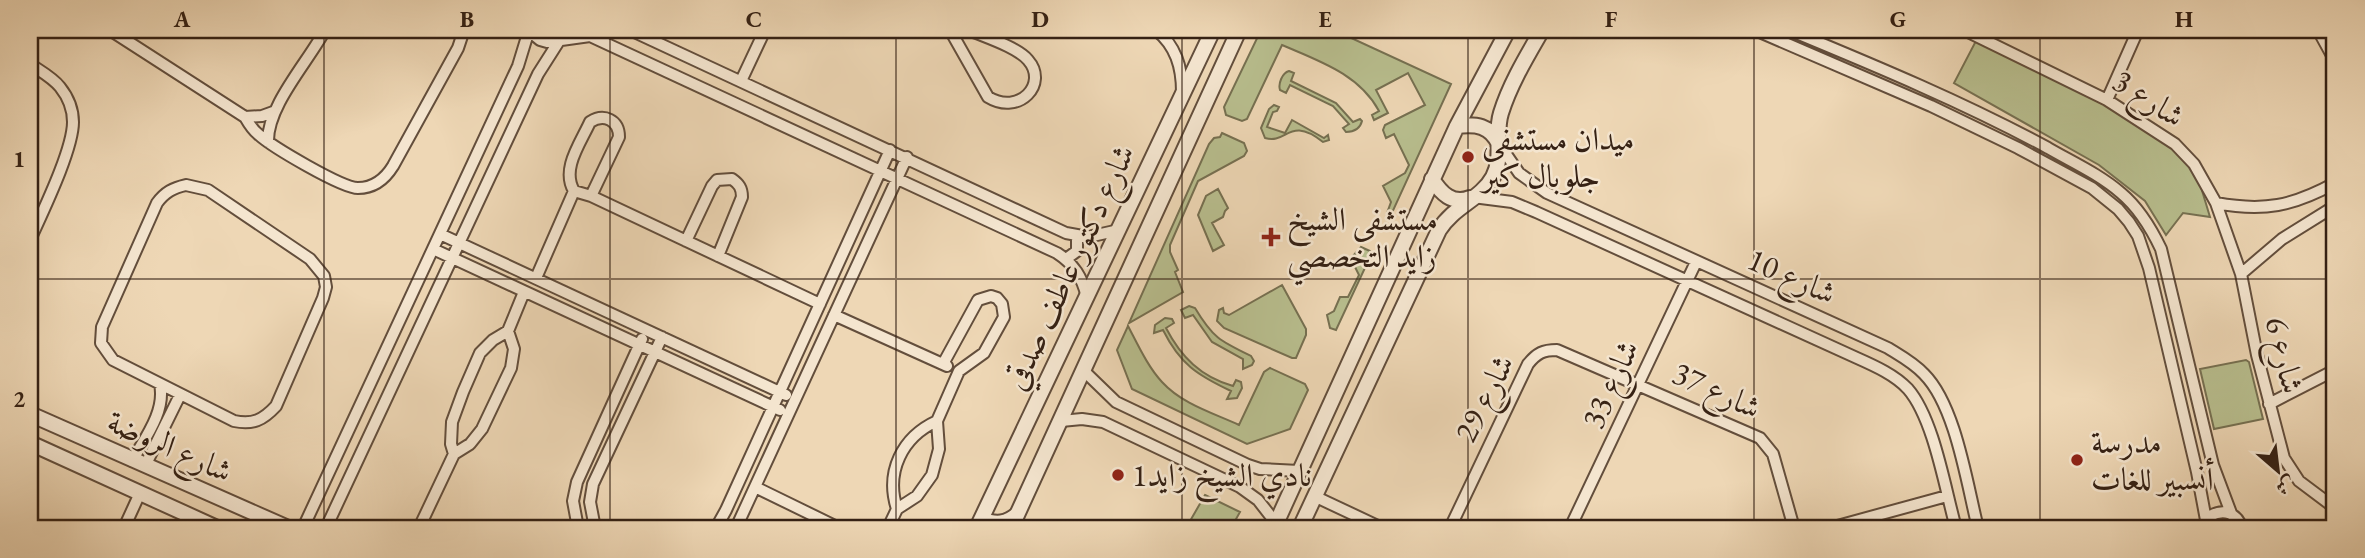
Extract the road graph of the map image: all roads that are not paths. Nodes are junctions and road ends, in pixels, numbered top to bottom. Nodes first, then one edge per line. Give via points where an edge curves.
1 (110, 30) edge
2 (325, 30) edge
3 (464, 30) edge
4 (529, 30) edge
5 (631, 30) edge
6 (765, 30) edge
7 (950, 30) edge
8 (969, 30) edge
9 (1177, 30) edge
10 (1213, 30) edge
11 (1239, 30) edge
12 (1508, 30) edge
13 (1542, 30) edge
14 (1755, 30) edge
15 (1789, 30) edge
16 (1964, 30) edge
17 (2138, 30) edge
18 (2318, 30) edge
19 (589, 33) edge
20 (1160, 33) edge
21 (564, 34) edge
22 (2335, 61) edge
23 (30, 64) edge
24 (741, 81) junction
25 (1182, 93) junction
26 (1937, 94) junction
27 (2107, 100) junction
28 (1931, 106) junction
29 (273, 112) junction
30 (245, 117) junction
31 (1457, 126) junction
32 (268, 142) junction
33 (1499, 144) junction
34 (890, 150) junction
35 (907, 157) junction
36 (881, 171) junction
37 (897, 179) junction
38 (1432, 179) junction
39 (2335, 183) edge
40 (574, 191) junction
41 (591, 196) junction
42 (1473, 197) junction
43 (2216, 203) junction
44 (2335, 206) edge
45 (1119, 230) junction
46 (440, 233) junction
47 (1077, 237) junction
48 (30, 240) edge
49 (686, 241) junction
50 (460, 243) junction
51 (433, 249) junction
52 (718, 256) junction
53 (452, 258) junction
54 (1066, 259) junction
55 (1696, 262) junction
56 (2241, 274) junction
57 (536, 278) junction
58 (1687, 281) junction
59 (524, 292) junction
60 (1087, 297) junction
61 (820, 304) junction
62 (834, 315) junction
63 (646, 330) junction
64 (508, 331) junction
65 (662, 337) junction
66 (639, 345) junction
67 (655, 352) junction
68 (943, 364) junction
69 (1083, 370) junction
70 (2335, 370) edge
71 (959, 372) junction
72 (160, 384) junction
73 (1639, 384) junction
74 (780, 393) junction
75 (180, 395) junction
76 (795, 400) junction
77 (2269, 404) junction
78 (773, 407) junction
79 (30, 414) edge
80 (789, 414) junction
81 (937, 421) junction
82 (1061, 421) junction
83 (30, 443) edge
84 (454, 454) junction
85 (139, 463) junction
86 (1963, 469) junction
87 (1298, 471) junction
88 (1941, 475) junction
89 (755, 487) junction
90 (140, 493) junction
91 (1314, 496) junction
92 (1947, 496) junction
93 (1971, 501) junction
94 (1950, 508) junction
95 (2335, 508) edge
96 (897, 509) junction
97 (1018, 511) junction
98 (2231, 513) junction
99 (979, 523) edge
100 (2204, 524) edge
101 (425, 525) edge
102 (1275, 526) edge
103 (124, 528) edge
104 (217, 528) edge
105 (288, 528) edge
106 (303, 528) edge
107 (326, 528) edge
108 (578, 528) edge
109 (595, 528) edge
110 (716, 528) edge
111 (736, 528) edge
112 (839, 528) edge
113 (888, 528) edge
114 (1010, 528) edge
115 (1300, 528) edge
116 (1382, 528) edge
117 (1450, 528) edge
118 (1570, 528) edge
119 (1794, 528) edge
120 (1830, 528) edge
121 (1956, 528) edge
122 (1978, 528) edge
123 (2242, 528) edge

1 - 30 street
2 - 29 street
3 - 32 street via 393,166 379,182 348,187
4 - 21 street via 540,40 554,41
4 - 46 street via 519,66
5 - 24 street
6 - 24 street
7 - 8 street via 988,97 1009,104 1028,94 1034,73 1023,55
9 - 20 street
10 - 25 street, شارع دكتور عاطف صدقي
11 - 69 street, شارع دكتور عاطف صدقي
12 - 31 street
13 - 33 street via 1501,113
14 - 28 street
15 - 26 street
16 - 27 street, شارع 3
17 - 27 street
18 - 22 street
19 - 21 street
19 - 36 street
20 - 25 street via 1179,62
21 - 50 street via 538,74
23 - 48 street via 60,86 73,122 56,180
24 - 34 street
25 - 45 street, شارع دكتور عاطف صدقي
26 - 28 street
26 - 98 street via 2024,135 2110,184 2145,220 2165,265 2213,465
27 - 43 street, شارع 3 via 2175,144 2194,164
28 - 100 street via 2092,188 2129,222 2149,268 2197,472
29 - 30 street
29 - 32 street
30 - 32 street
31 - 33 street via 1480,125
31 - 38 street
33 - 42 street via 1492,180
33 - 55 street, شارع 10 via 1519,173 1547,193
34 - 35 street
34 - 36 street
35 - 37 street
35 - 47 street
36 - 37 street
36 - 61 street
37 - 54 street
37 - 62 street
38 - 42 street via 1454,200
38 - 87 street
39 - 43 street via 2286,205 2251,208
40 - 41 street
40 - 41 street via 569,166 590,122 610,119 619,137
40 - 57 street
41 - 49 street
42 - 58 street, شارع 10 via 1512,202
42 - 91 street via 1439,230
43 - 56 street, شارع 3
44 - 56 street via 2282,239
45 - 47 street
45 - 60 street, شارع دكتور عاطف صدقي
46 - 50 street
46 - 51 street
47 - 54 street via 1077,251
49 - 52 street
49 - 52 street via 712,186 717,180 732,179 742,197
50 - 53 street
50 - 57 street
51 - 53 street
51 - 106 street
52 - 61 street
53 - 59 street
53 - 107 street
54 - 60 street via 1080,275
55 - 58 street, شارع 33
55 - 86 street, شارع 10 via 1907,360 1938,392
56 - 77 street, شارع 6
57 - 63 street
58 - 73 street, شارع 33
58 - 88 street, شارع 10 via 1892,376 1919,404
59 - 64 street
59 - 66 street
60 - 99 street, شارع دكتور عاطف صدقي
61 - 74 street
62 - 68 street
62 - 76 street
63 - 65 street
63 - 66 street
64 - 84 street via 486,346 477,362 452,422
64 - 84 street via 514,349 511,368 482,429
65 - 67 street
65 - 74 street
66 - 67 street
66 - 108 street via 577,482 573,501
67 - 78 street
67 - 109 street via 593,484 590,502
68 - 71 street
68 - 71 street via 978,300 998,298 1004,317 989,346
69 - 82 street, شارع دكتور عاطف صدقي
69 - 87 street via 1116,402 1248,465 1260,470
70 - 77 street
71 - 81 street
72 - 75 street
72 - 75 street via 113,360 100,335 157,203 175,187 198,186 310,259 326,287 276,406 265,417 255,423 234,421
72 - 85 street via 160,408
73 - 117 street, شارع 29 via 1557,350 1535,355
73 - 118 street, شارع 33
73 - 119 street, شارع 37 via 1760,438 1773,454
74 - 76 street
74 - 78 street
75 - 85 street
76 - 80 street
77 - 95 street, شارع 6 via 2288,466 2299,481
78 - 80 street
78 - 110 street
79 - 85 street, شارع الروضة
80 - 89 street
81 - 96 street via 939,449 932,475 917,496
81 - 96 street via 914,435 899,457 892,484
82 - 97 street, شارع دكتور عاطف صدقي
82 - 102 street via 1103,422 1240,486 1258,500
83 - 90 street, شارع الروضة
84 - 101 street
85 - 105 street, شارع الروضة
86 - 88 street
86 - 93 street, شارع 10
87 - 102 street
88 - 92 street, شارع 10
89 - 111 street
89 - 112 street
90 - 103 street
90 - 104 street, شارع الروضة
91 - 115 street
91 - 116 street
92 - 94 street, شارع 10
92 - 120 street
93 - 94 street
93 - 122 street, شارع 10
94 - 121 street, شارع 10
96 - 113 street
97 - 99 street via 1002,521
97 - 114 street, شارع دكتور عاطف صدقي
98 - 100 street via 2220,512
98 - 123 street

